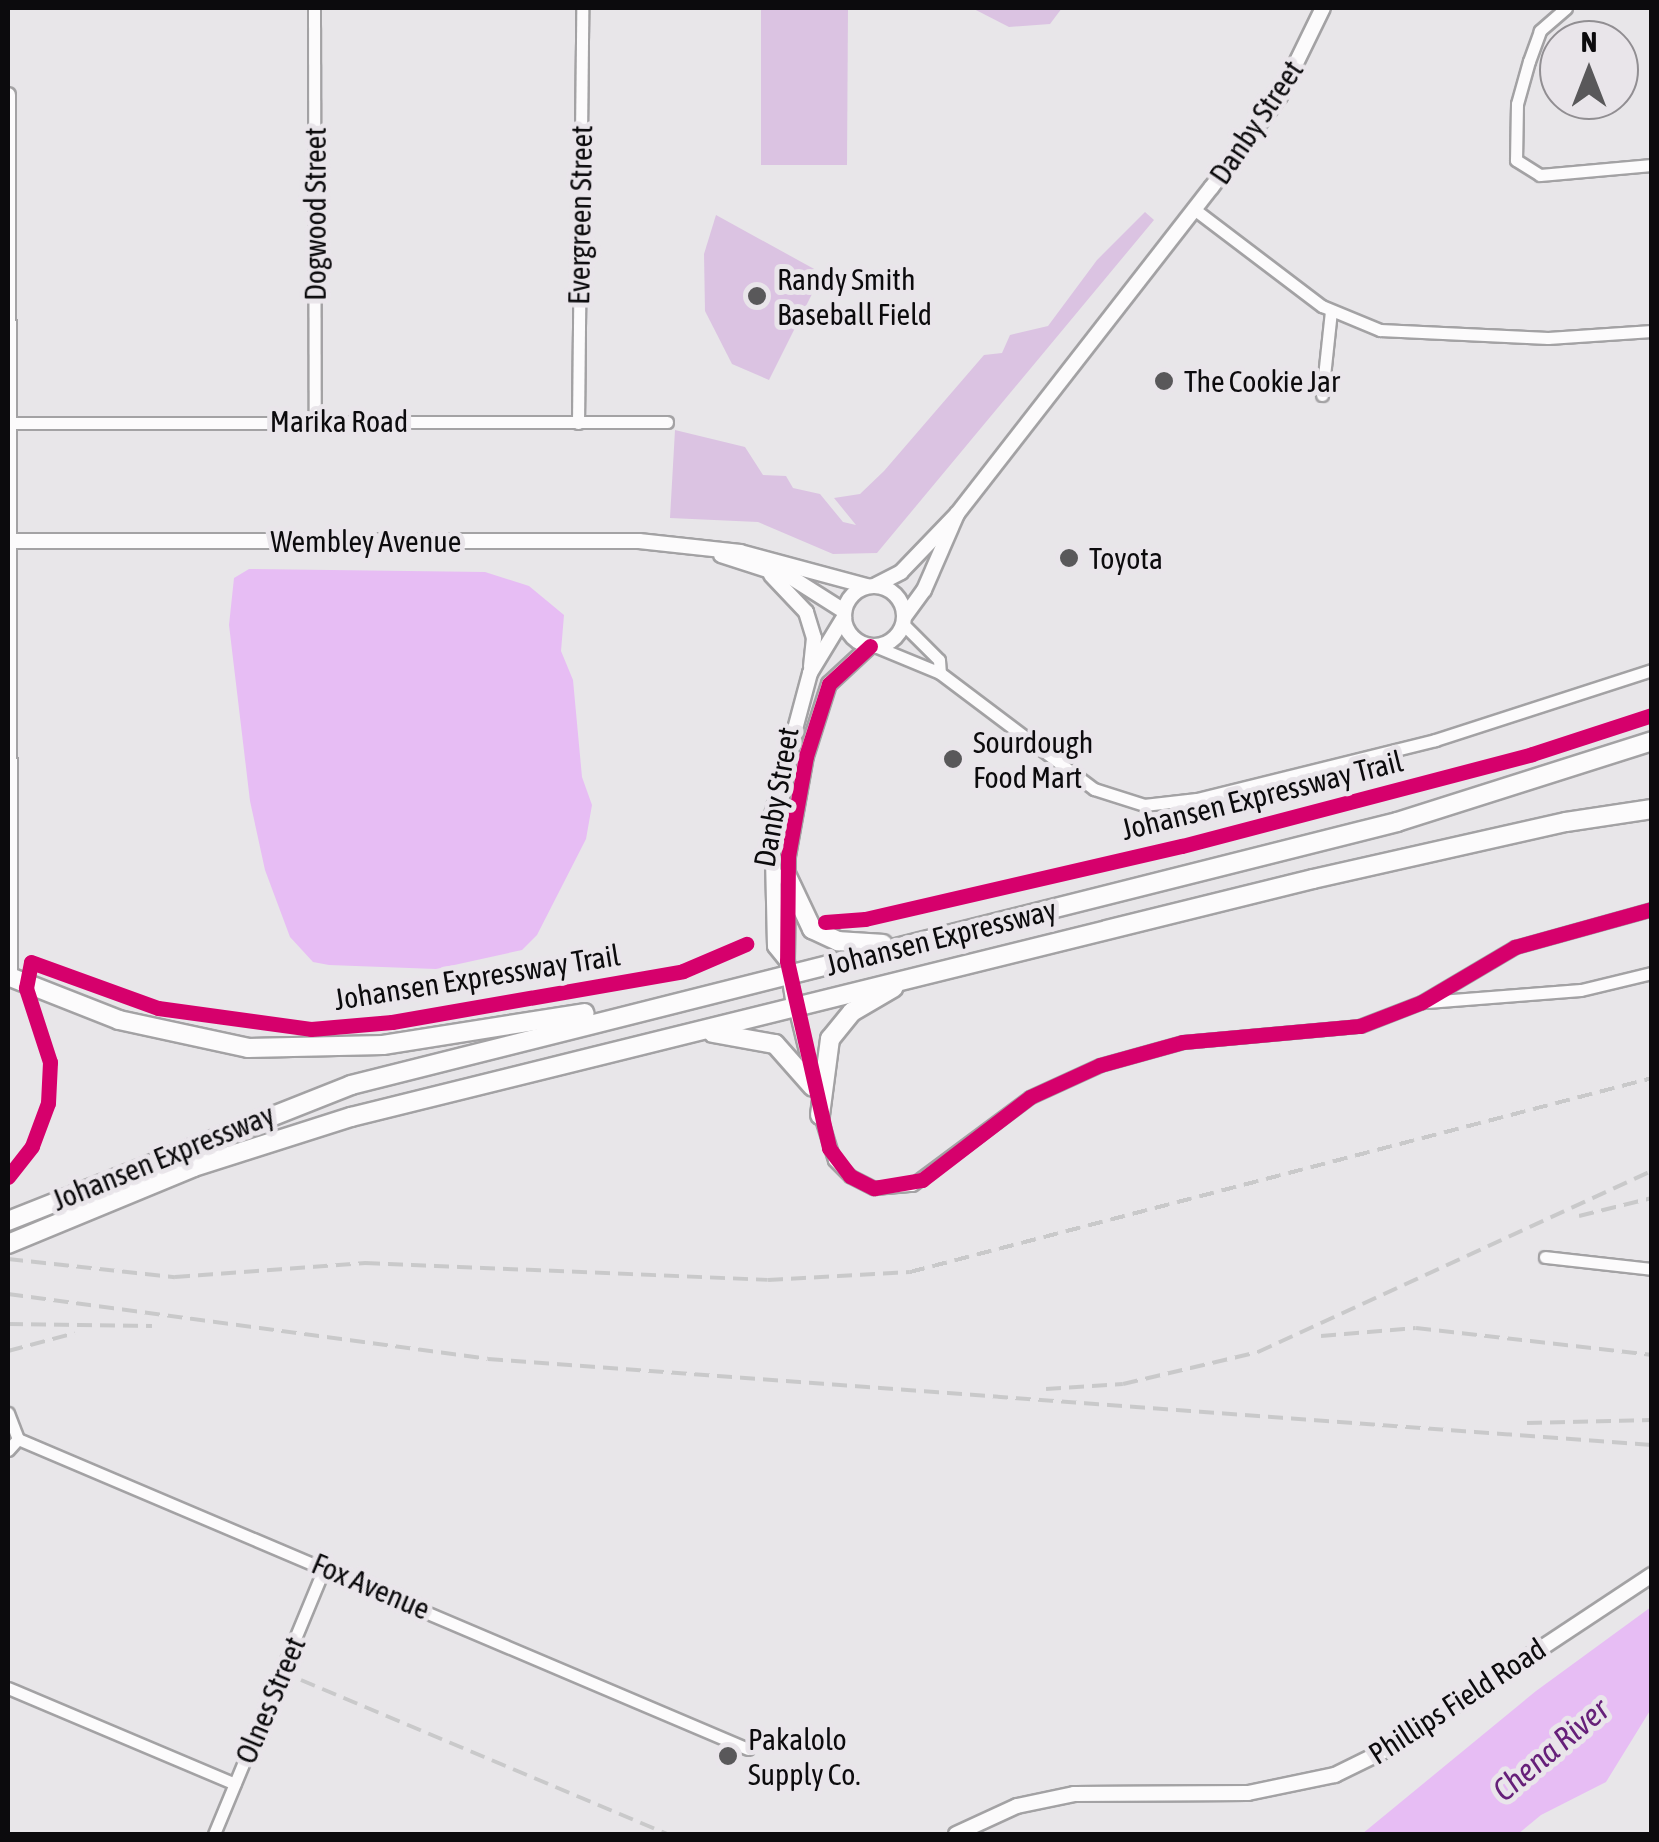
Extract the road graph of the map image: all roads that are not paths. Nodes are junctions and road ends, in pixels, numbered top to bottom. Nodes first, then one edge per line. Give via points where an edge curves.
1 (314, 8) edge
2 (582, 8) edge
3 (1323, 8) edge
4 (1566, 8) edge
5 (8, 95) edge
6 (1652, 165) edge
7 (1194, 209) junction
8 (1331, 311) junction
9 (9, 316) edge
10 (1652, 330) edge
11 (1322, 395) dead end
12 (315, 420) junction
13 (666, 422) dead end
14 (11, 423) junction
15 (578, 423) junction
16 (8, 446) edge
17 (957, 514) junction
18 (12, 540) junction
19 (720, 554) junction
20 (768, 572) junction
21 (871, 586) junction
22 (844, 614) junction
23 (904, 621) junction
24 (873, 646) junction
25 (1652, 670) edge
26 (940, 672) junction
27 (810, 673) junction
28 (1652, 741) edge
29 (1652, 810) edge
30 (787, 876) junction
31 (1652, 908) edge
32 (923, 942) junction
33 (788, 968) junction
34 (1652, 973) edge
35 (920, 974) junction
36 (9, 977) edge
37 (703, 994) junction
38 (1422, 1002) junction
39 (794, 1006) junction
40 (678, 1034) junction
41 (813, 1087) junction
42 (820, 1115) junction
43 (8, 1222) edge
44 (8, 1244) edge
45 (1545, 1258) dead end
46 (1652, 1269) edge
47 (8, 1413) edge
48 (18, 1438) junction
49 (8, 1450) edge
50 (325, 1566) junction
51 (1652, 1575) edge
52 (8, 1688) edge
53 (748, 1749) dead end
54 (235, 1784) junction
55 (214, 1834) edge
56 (956, 1834) edge

1 - 12 street, Dogwood Street
2 - 15 street, Evergreen Street
3 - 7 street, Danby Street via 1280,96
4 - 6 street via 1540,32 1529,61 1517,104 1516,160 1540,175
5 - 9 street
7 - 8 street
7 - 17 street, Danby Street
8 - 10 street via 1403,333 1548,338
8 - 11 street
9 - 14 street
12 - 14 street, Marika Road
12 - 15 street, Marika Road
13 - 15 street, Marika Road
14 - 16 street
16 - 18 street
17 - 21 street, Danby Street via 902,572
17 - 23 street, Danby Street
18 - 19 street, Wembley Avenue via 639,541
18 - 36 street
19 - 20 street, Wembley Avenue
19 - 21 street, Wembley Avenue via 740,552
20 - 22 street, Wembley Avenue via 816,589
20 - 27 street via 806,612 814,638
21 - 22 street via 852,596
21 - 23 street via 900,598
22 - 24 street via 852,637
22 - 27 street, Danby Street
23 - 24 street via 893,640
23 - 26 street via 938,660
24 - 26 street
24 - 30 street, Danby Street via 829,684 806,756
25 - 26 street via 1417,745 1197,799 1144,805 1080,780
27 - 33 street, Danby Street via 772,815 775,946
28 - 32 highway, Johansen Expressway via 1436,812
29 - 35 highway, Johansen Expressway via 1490,838
30 - 32 highway via 805,921 828,938
30 - 33 street, Danby Street
31 - 38 street via 1515,947
32 - 33 highway, Johansen Expressway
33 - 37 highway, Johansen Expressway
33 - 39 street
34 - 38 street via 1580,990
35 - 39 highway, Johansen Expressway
35 - 42 highway via 840,1024 826,1050
36 - 37 highway via 174,1036 295,1050 383,1046
37 - 43 highway, Johansen Expressway via 304,1100
38 - 42 street via 1338,1031 1212,1038 1100,1065 1030,1097 922,1180 898,1188 874,1188 850,1176 834,1160
39 - 40 highway, Johansen Expressway
39 - 41 street
40 - 41 highway via 726,1032 765,1040 788,1053
40 - 44 highway, Johansen Expressway via 278,1138
41 - 42 street
45 - 46 street
47 - 48 street
48 - 49 street
48 - 50 street, Fox Avenue
50 - 53 street, Fox Avenue
50 - 54 street, Olnes Street
51 - 56 street, Phillips Field Road via 1392,1747 1335,1774 1248,1792 1074,1794 1017,1806
52 - 54 street
54 - 55 street, Olnes Street

